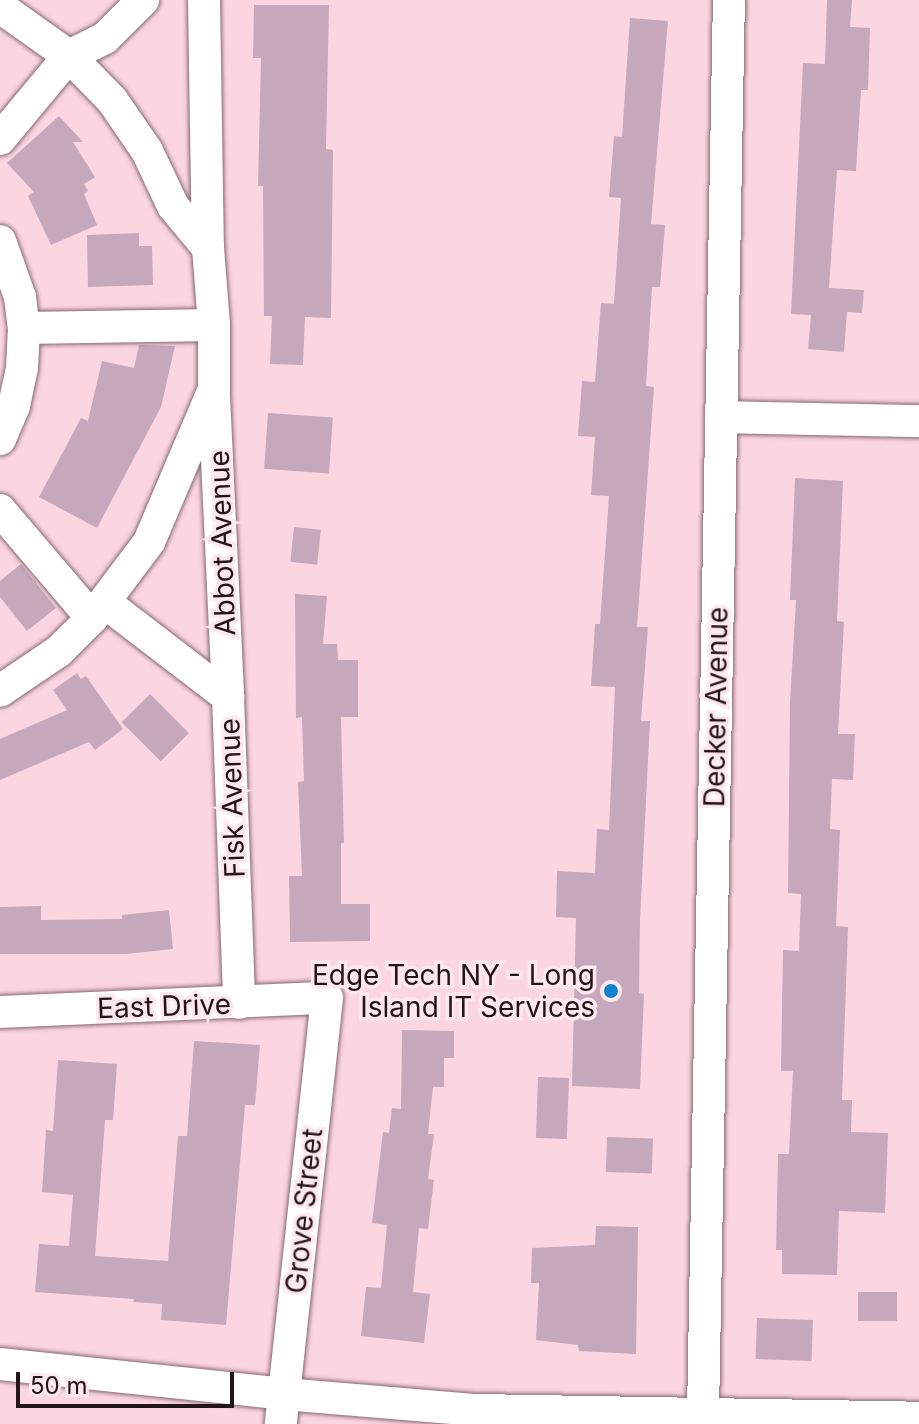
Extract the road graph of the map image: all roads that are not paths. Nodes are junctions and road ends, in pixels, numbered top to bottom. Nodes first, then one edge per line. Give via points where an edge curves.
1 (143, 0) edge
2 (204, 0) edge
3 (729, 0) edge
4 (0, 7) edge
5 (69, 56) junction
6 (0, 139) edge
7 (0, 241) edge
8 (208, 248) junction
9 (214, 325) junction
10 (24, 328) junction
11 (214, 389) junction
12 (721, 417) junction
13 (919, 421) edge
14 (0, 439) edge
15 (0, 510) edge
16 (100, 611) junction
17 (0, 691) edge
18 (228, 697) junction
19 (327, 998) joint
20 (239, 1003) junction
21 (0, 1012) edge
22 (0, 1364) edge
23 (283, 1409) edge
24 (703, 1414) junction
25 (919, 1418) edge

1 - 5 street via 105,38
2 - 8 street
3 - 12 street, Decker Avenue
4 - 5 street
5 - 6 street
5 - 8 street via 112,100 147,151 173,206
7 - 10 street via 16,281
8 - 9 street, Abbot Avenue
9 - 10 street
9 - 11 street, Abbot Avenue
10 - 14 street via 14,406
11 - 16 street via 149,542
11 - 18 street, Abbot Avenue
12 - 13 street
12 - 24 street, Decker Avenue
15 - 16 street, Fisk Avenue
16 - 17 street via 59,651
16 - 18 street, Fisk Avenue
18 - 20 street, Fisk Avenue
19 - 20 street, East Drive
19 - 23 street, Grove Street
20 - 21 street, East Drive
22 - 23 street
23 - 24 street
24 - 25 street

